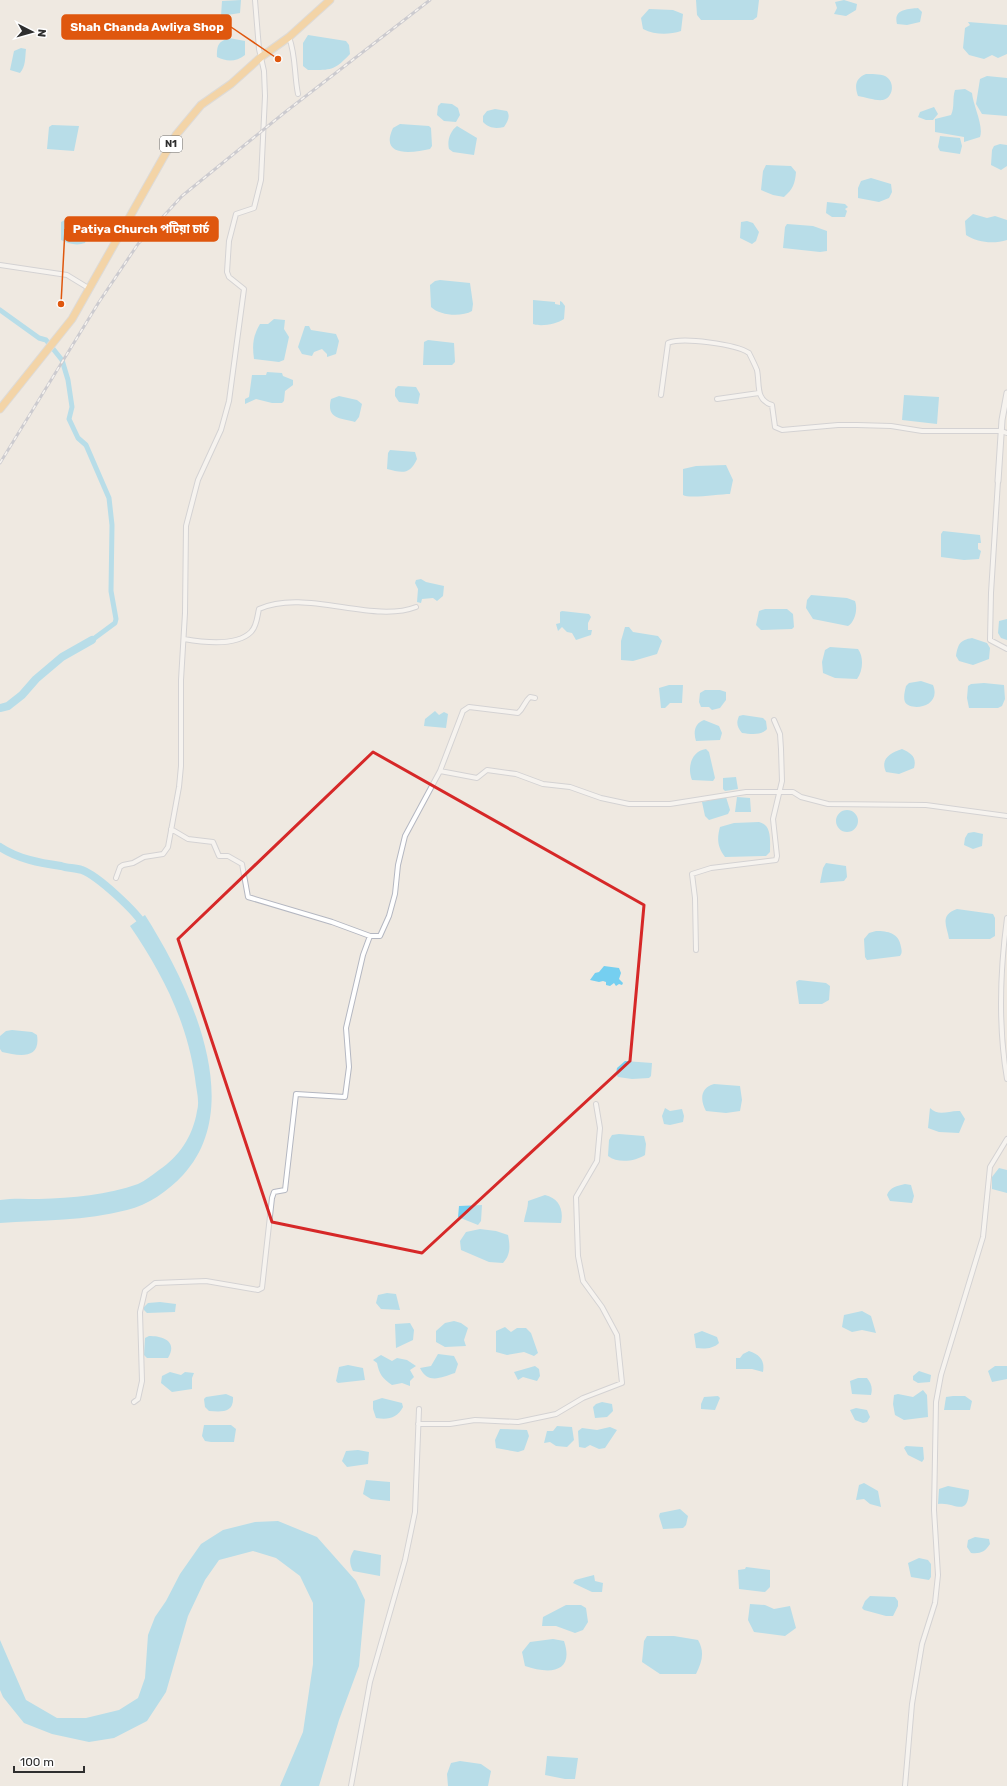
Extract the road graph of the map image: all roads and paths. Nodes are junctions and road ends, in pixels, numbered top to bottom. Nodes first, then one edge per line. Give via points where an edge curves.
1 (255, 0) edge
2 (330, 0) edge
3 (289, 37) junction
4 (261, 57) junction
5 (298, 94) dead end
6 (0, 265) edge
7 (90, 289) junction
8 (759, 393) junction
9 (1007, 393) edge
10 (661, 395) dead end
11 (717, 399) dead end
12 (0, 409) edge
13 (1001, 431) junction
14 (1007, 433) edge
15 (998, 481) joint
16 (416, 607) dead end
17 (184, 639) junction
18 (1007, 649) edge
19 (535, 698) dead end
20 (774, 720) dead end
21 (440, 771) junction
22 (780, 792) junction
23 (1007, 816) edge
24 (171, 829) junction
25 (116, 878) dead end
26 (1007, 918) edge
27 (370, 936) junction
28 (696, 950) dead end
29 (1004, 1040) edge
30 (1007, 1079) edge
31 (596, 1104) dead end
32 (1007, 1139) edge
33 (134, 1402) dead end
34 (419, 1409) dead end
35 (418, 1424) junction
36 (351, 1786) edge
37 (905, 1786) edge

1 - 4 street
2 - 3 highway, N1
3 - 4 highway, N1
3 - 5 street via 295,57
4 - 7 highway, N1 via 231,84 202,105 176,135
4 - 17 street via 265,96 260,188 254,208 238,213 234,217 229,241 227,272 244,289 229,401 221,430 202,468 186,526
6 - 7 street via 66,275
7 - 12 highway, N1 via 64,330 35,367 20,381
8 - 10 street via 757,370 749,353 715,344 690,341 668,344
8 - 11 street
8 - 13 street via 765,403 772,404 775,428 782,430 862,425 922,431
9 - 13 street
13 - 14 street
13 - 15 street
15 - 18 street via 990,640
16 - 17 street via 404,612 295,603 274,605 259,609 257,622 250,633 235,640 202,642
17 - 24 street via 179,787
19 - 21 street via 530,697 526,700 524,708 518,713 469,707 465,709
20 - 22 street via 780,734
21 - 22 street via 477,778 487,770 516,774 543,784 570,786 601,798 629,804 670,804 746,792
21 - 27 street via 405,836 389,916 380,936
22 - 23 street via 793,792 828,804 926,805
22 - 28 street via 773,819 776,860 711,868 692,874
24 - 25 street via 164,854 144,857 123,865
24 - 27 street via 188,839 213,842 219,856 228,856 242,864 248,897
26 - 29 street via 1002,994
27 - 33 street via 346,1028 349,1068 345,1097 296,1094 285,1190 274,1192 272,1198 262,1288 258,1290 206,1282 155,1283 145,1290 140,1312 142,1381 138,1399
29 - 30 street
31 - 35 street via 600,1128 596,1161 576,1197 578,1256 583,1281 617,1335 622,1383 583,1398 556,1414 518,1422 475,1420 450,1424
32 - 37 street via 990,1167 983,1237 941,1375 936,1402 934,1502 938,1575 935,1603 922,1644 912,1704
34 - 35 street
35 - 36 street via 414,1512 405,1560 370,1682

